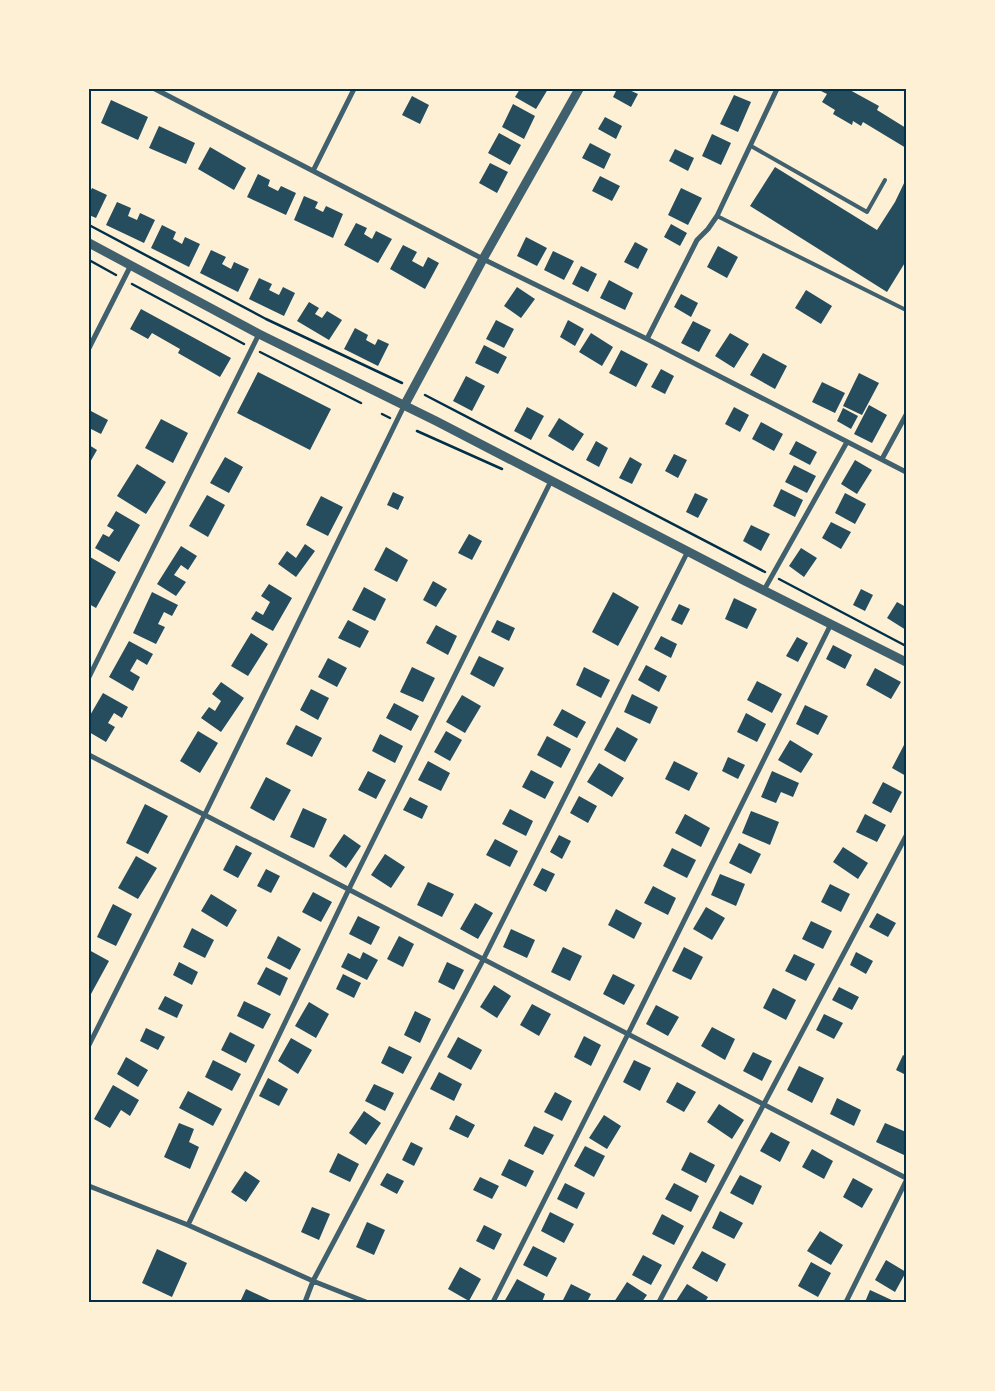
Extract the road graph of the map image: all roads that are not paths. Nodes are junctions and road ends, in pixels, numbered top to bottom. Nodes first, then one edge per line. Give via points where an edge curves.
1 (155, 89) edge
2 (354, 89) edge
3 (579, 89) edge
4 (777, 89) edge
5 (751, 146) junction
6 (313, 171) junction
7 (885, 180) dead end
8 (717, 216) junction
9 (89, 243) edge
10 (483, 260) junction
11 (131, 265) junction
12 (906, 310) edge
13 (259, 334) junction
14 (647, 339) junction
15 (89, 348) edge
16 (404, 406) junction
17 (906, 415) edge
18 (847, 442) junction
19 (882, 459) junction
20 (906, 472) edge
21 (551, 481) junction
22 (688, 551) junction
23 (764, 590) junction
24 (831, 624) junction
25 (906, 662) edge
26 (89, 677) edge
27 (89, 755) edge
28 (204, 814) junction
29 (906, 836) edge
30 (349, 889) junction
31 (482, 960) junction
32 (628, 1034) junction
33 (89, 1045) edge
34 (764, 1105) junction
35 (906, 1180) edge
36 (89, 1186) edge
37 (188, 1225) junction
38 (314, 1281) junction
39 (305, 1302) edge
40 (366, 1302) edge
41 (493, 1302) edge
42 (659, 1302) edge
43 (846, 1302) edge

1 - 6 street
2 - 6 street
3 - 10 street
4 - 5 street
5 - 7 lane via 867,212
5 - 8 street
6 - 10 street
8 - 12 lane
8 - 14 street via 697,240
9 - 11 street
10 - 14 street
10 - 16 street
11 - 13 street
11 - 15 street
13 - 16 street
13 - 26 street
14 - 18 street
16 - 21 street
16 - 28 street
17 - 19 street
18 - 19 street
18 - 23 street
19 - 20 street
21 - 22 street
21 - 30 street
22 - 23 street
22 - 31 street
23 - 24 street
24 - 25 street
24 - 32 street
27 - 28 street
28 - 30 street
28 - 33 street
29 - 34 street
30 - 31 street
30 - 37 street
31 - 32 street
31 - 38 street
32 - 34 street
32 - 41 street
34 - 35 street
34 - 42 street
35 - 43 street
36 - 37 street
37 - 38 street
38 - 39 street
38 - 40 street

